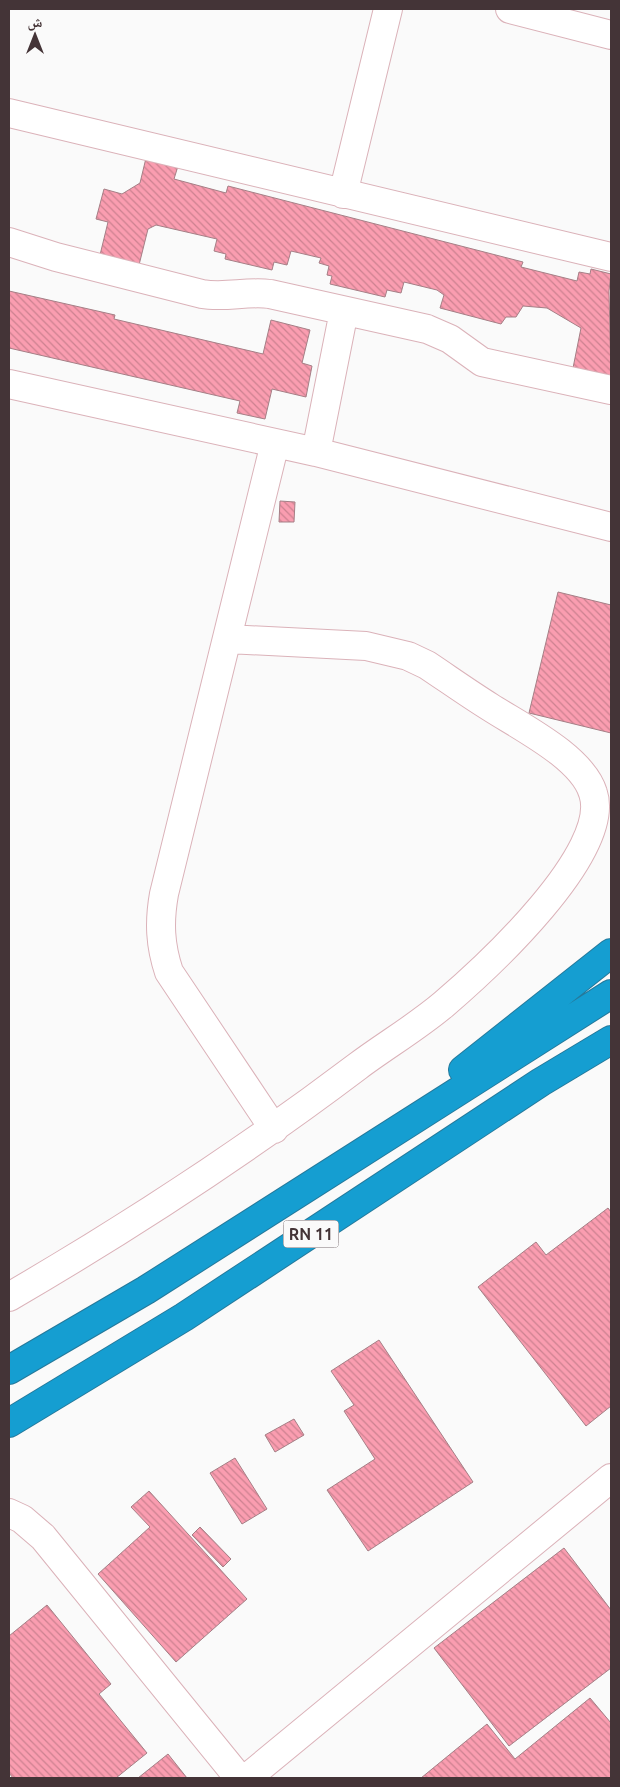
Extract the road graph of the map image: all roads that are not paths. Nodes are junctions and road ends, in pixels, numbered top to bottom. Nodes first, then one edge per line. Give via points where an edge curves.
1 (388, 9) edge
2 (510, 9) edge
3 (611, 35) edge
4 (9, 113) edge
5 (343, 194) junction
6 (9, 242) edge
7 (611, 257) edge
8 (344, 311) junction
9 (9, 384) edge
10 (611, 390) edge
11 (275, 443) junction
12 (316, 452) junction
13 (611, 527) edge
14 (228, 639) junction
15 (611, 953) edge
16 (611, 994) edge
17 (611, 1040) edge
18 (611, 1054) edge
19 (541, 1082) junction
20 (274, 1130) junction
21 (339, 1168) junction
22 (9, 1297) edge
23 (9, 1370) edge
24 (9, 1423) edge
25 (611, 1478) edge
26 (9, 1513) edge
27 (239, 1778) edge
28 (247, 1778) edge

1 - 5 street
2 - 3 street
4 - 5 street
5 - 7 street
6 - 8 street via 202,294 220,297 270,294
8 - 10 street via 439,333 471,355 495,366
8 - 12 street
9 - 11 street
11 - 12 street
11 - 14 street
12 - 13 street
14 - 20 street via 164,894 160,933 163,953 174,980
14 - 20 street via 366,646 408,656 433,669 562,755 588,781 596,812 568,872 502,951 442,1006
15 - 21 highway
16 - 21 highway, RN 11
17 - 19 highway, RN 11
18 - 19 highway
19 - 24 highway, RN 11 via 184,1317
20 - 22 street
21 - 23 highway, RN 11 via 146,1290
25 - 28 street
26 - 27 street via 22,1519 43,1537

